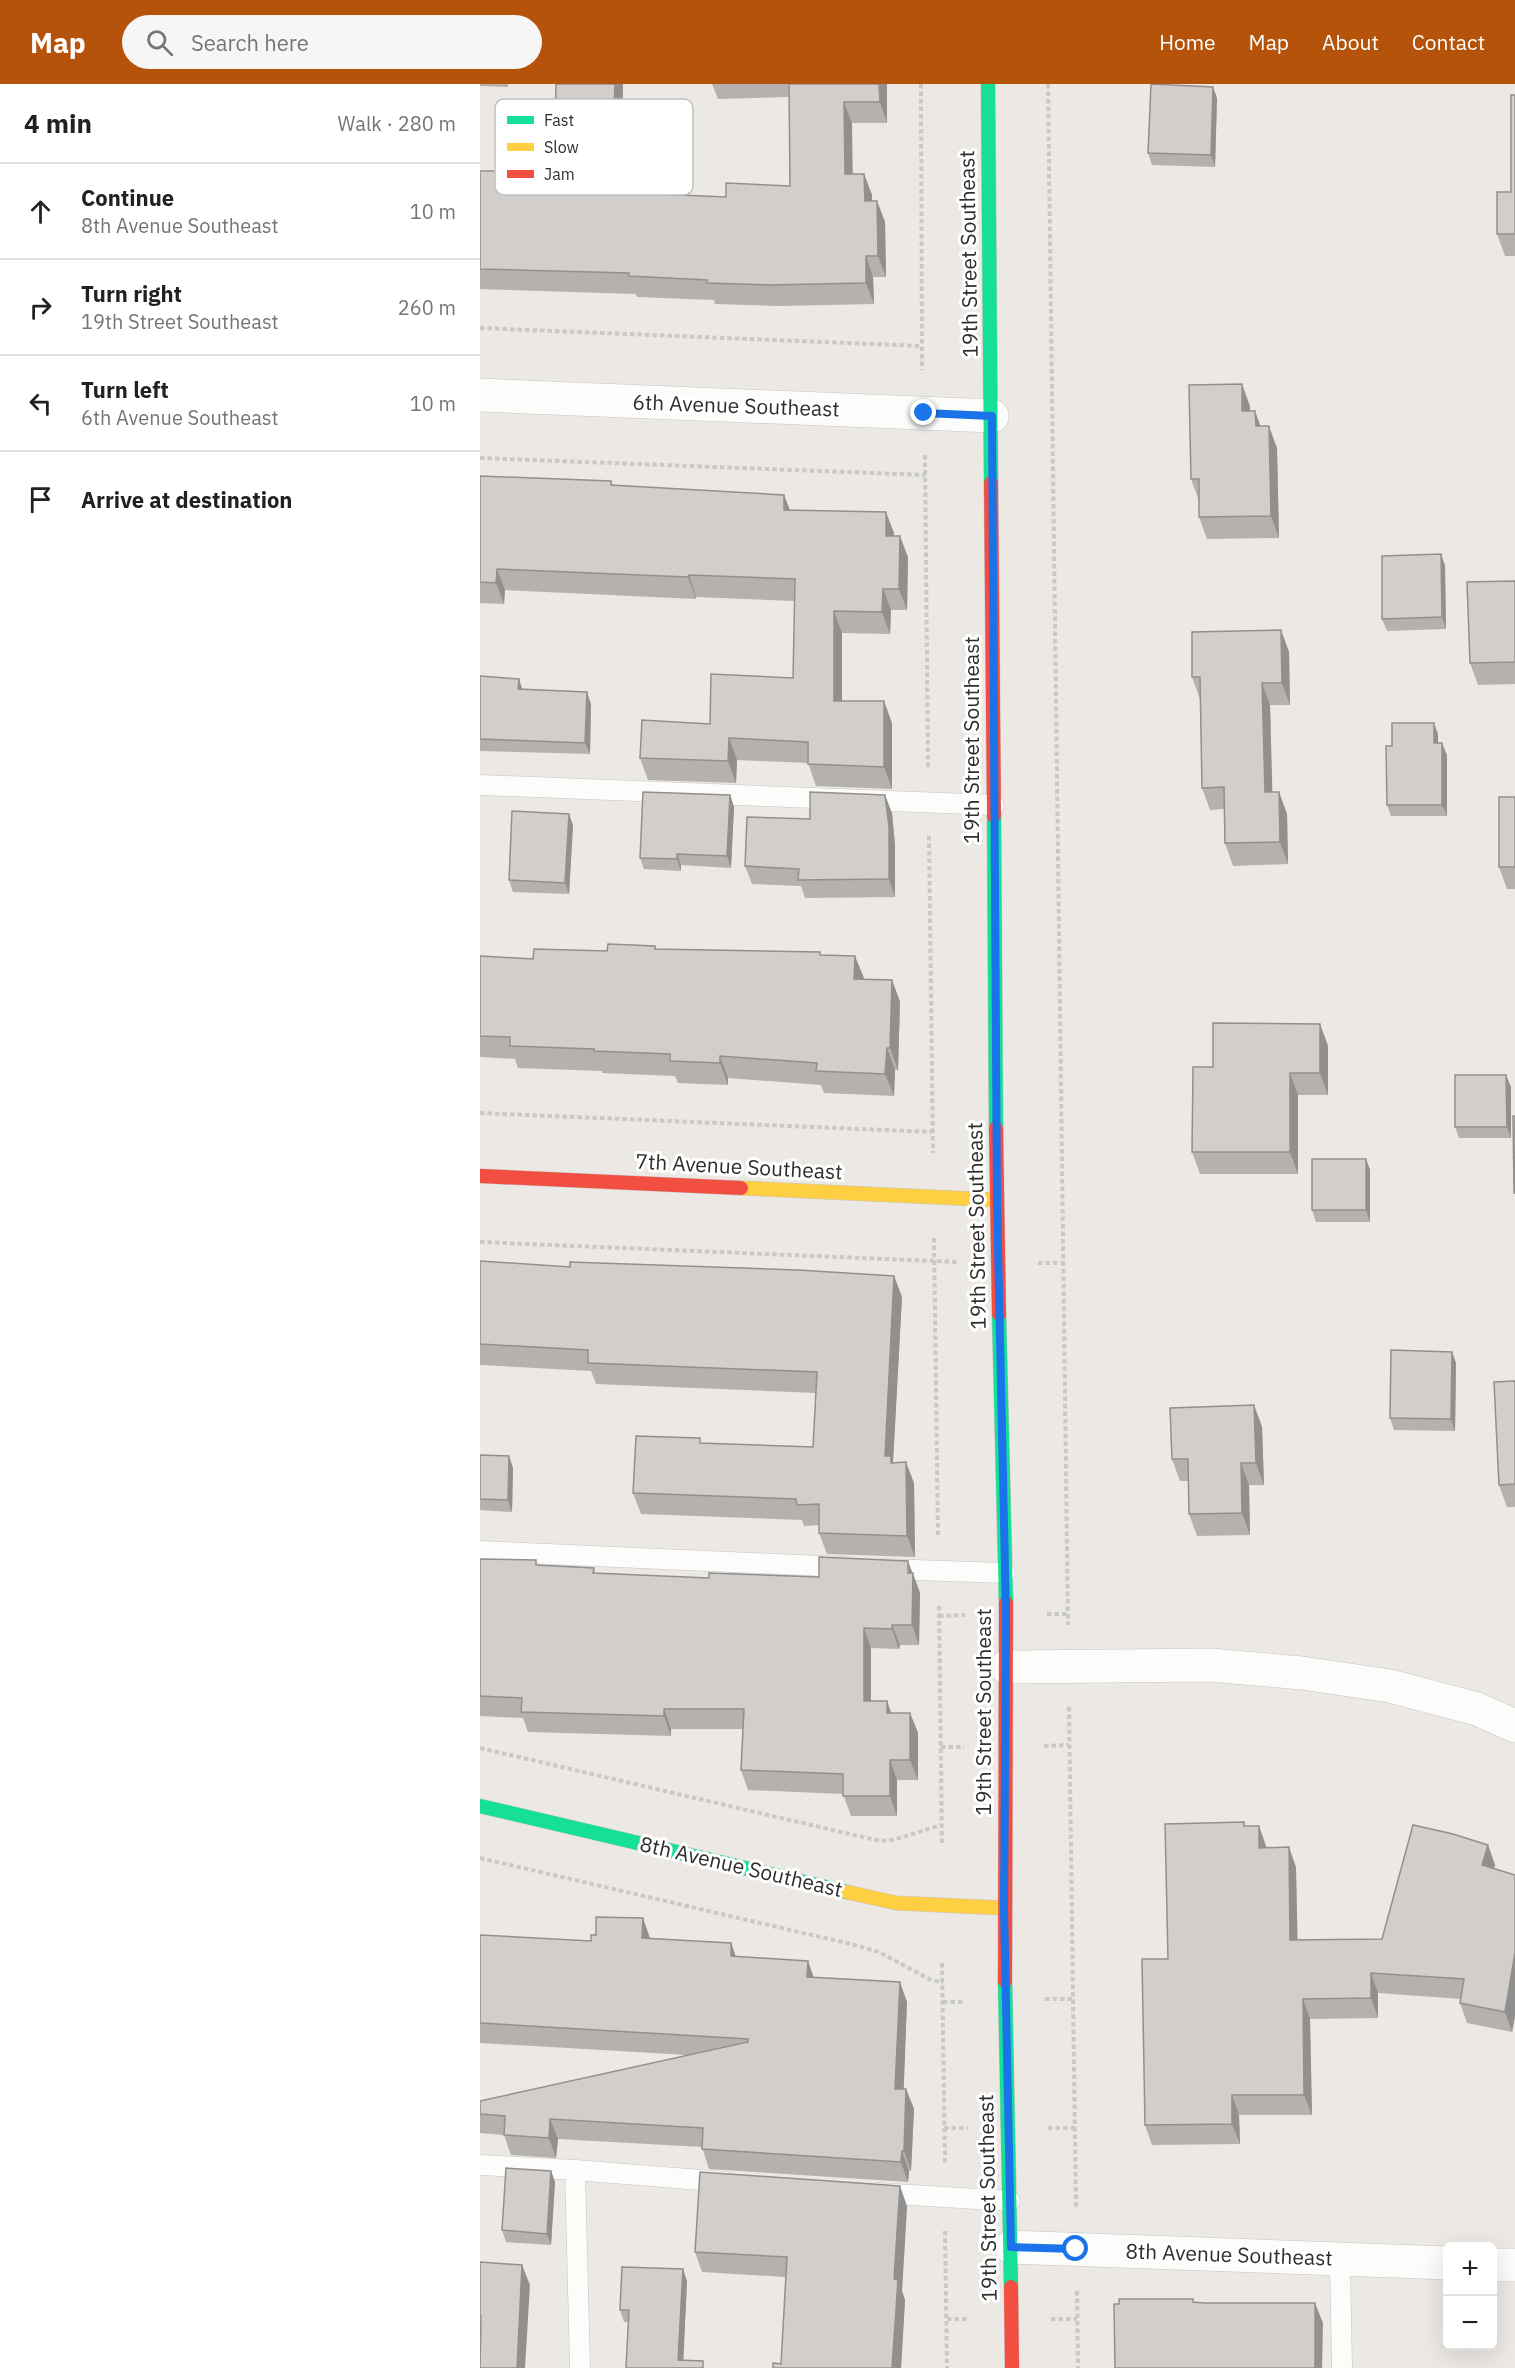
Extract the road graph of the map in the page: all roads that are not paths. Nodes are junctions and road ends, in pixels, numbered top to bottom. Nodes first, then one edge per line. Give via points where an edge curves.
1 (988, 84) edge
2 (480, 395) edge
3 (992, 416) junction
4 (480, 785) edge
5 (994, 805) junction
6 (480, 1176) edge
7 (997, 1200) junction
8 (480, 1551) edge
9 (1005, 1574) junction
10 (1006, 1667) junction
11 (1515, 1726) edge
12 (480, 1806) edge
13 (1004, 1908) junction
14 (480, 2165) edge
15 (575, 2170) junction
16 (739, 2183) edge
17 (865, 2192) edge
18 (1010, 2201) junction
19 (1011, 2247) junction
20 (1340, 2259) junction
21 (1443, 2263) edge
22 (1497, 2265) edge
23 (1515, 2265) edge
24 (580, 2368) edge
25 (1012, 2368) edge
26 (1342, 2368) edge

1 - 3 main road, 19th Street Southeast
2 - 3 street, 6th Avenue Southeast
3 - 5 main road, 19th Street Southeast
4 - 5 lane
5 - 7 main road, 19th Street Southeast
6 - 7 main road, 7th Avenue Southeast
7 - 9 main road, 19th Street Southeast
8 - 9 lane
9 - 10 main road, 19th Street Southeast
10 - 11 street via 1210,1665 1302,1673 1390,1686 1477,1709
10 - 13 main road, 19th Street Southeast
12 - 13 main road, 8th Avenue Southeast via 896,1904
13 - 18 main road, 19th Street Southeast
14 - 15 lane
15 - 16 lane
15 - 24 lane
17 - 18 lane
18 - 19 main road, 19th Street Southeast
19 - 20 street, 8th Avenue Southeast
19 - 25 main road, 19th Street Southeast
20 - 21 street, 8th Avenue Southeast
20 - 26 lane
22 - 23 street

